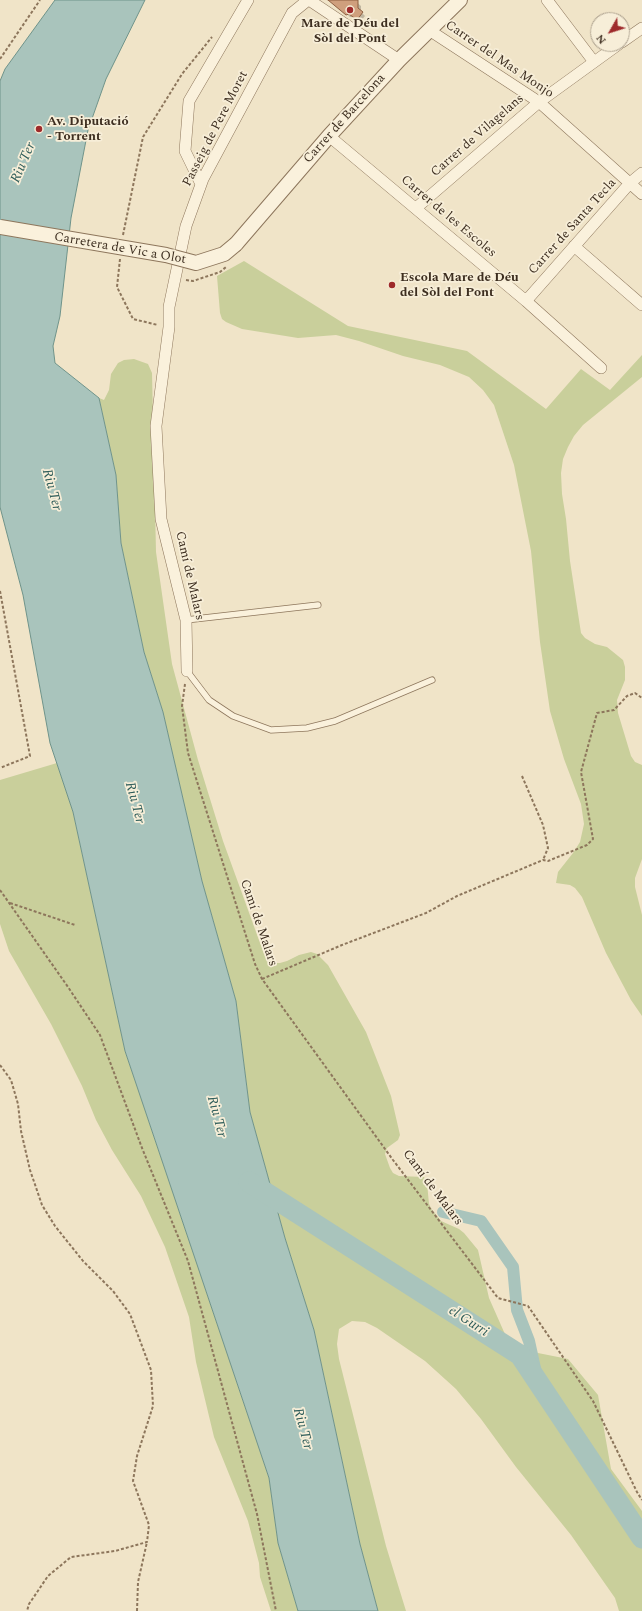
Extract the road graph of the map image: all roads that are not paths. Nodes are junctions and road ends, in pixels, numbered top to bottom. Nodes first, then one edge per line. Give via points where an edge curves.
1 (248, 0) edge
2 (309, 0) edge
3 (460, 0) edge
4 (547, 0) edge
5 (642, 28) edge
6 (429, 30) junction
7 (630, 36) edge
8 (608, 52) edge
9 (399, 60) junction
10 (594, 62) junction
11 (539, 102) junction
12 (329, 136) junction
13 (642, 172) edge
14 (201, 184) junction
15 (630, 184) junction
16 (642, 194) edge
17 (416, 208) junction
18 (0, 227) edge
19 (236, 244) joint
20 (574, 246) junction
21 (526, 300) junction
22 (642, 305) edge
23 (168, 307) joint
24 (601, 368) dead end
25 (318, 605) dead end
26 (186, 620) junction
27 (188, 671) joint
28 (432, 680) dead end

1 - 14 street via 189,101 185,151
2 - 9 street
2 - 14 street, Passeig de Pere Moret via 292,13
3 - 6 street, Carrer de Barcelona
4 - 10 street
5 - 7 street
6 - 9 street, Carrer de Barcelona
6 - 11 street, Carrer del Mas Monjo
8 - 10 street, Carrer de Vilagelans
9 - 12 street, Carrer de Barcelona
10 - 11 street, Carrer de Vilagelans
11 - 15 street, Carrer del Mas Monjo
11 - 17 street, Carrer de Vilagelans
12 - 17 street, Carrer de les Escoles
12 - 19 street, Carrer de Barcelona
13 - 15 street, Carrer de Santa Tecla
14 - 23 street, Passeig de Pere Moret via 186,226
15 - 16 street, Carrer del Mas Monjo
15 - 20 street, Carrer de Santa Tecla
17 - 21 street, Carrer de les Escoles
18 - 19 street, Carretera de Vic a Olot, bridge via 166,255 196,263 224,254
20 - 21 street, Carrer de Santa Tecla
20 - 22 street
21 - 24 street, Carrer de les Escoles
23 - 26 street, Camí de Malars via 169,327 156,426 161,519
25 - 26 lane
26 - 27 street, Camí de Malars
27 - 28 lane via 209,700 233,716 271,730 307,728 335,721

